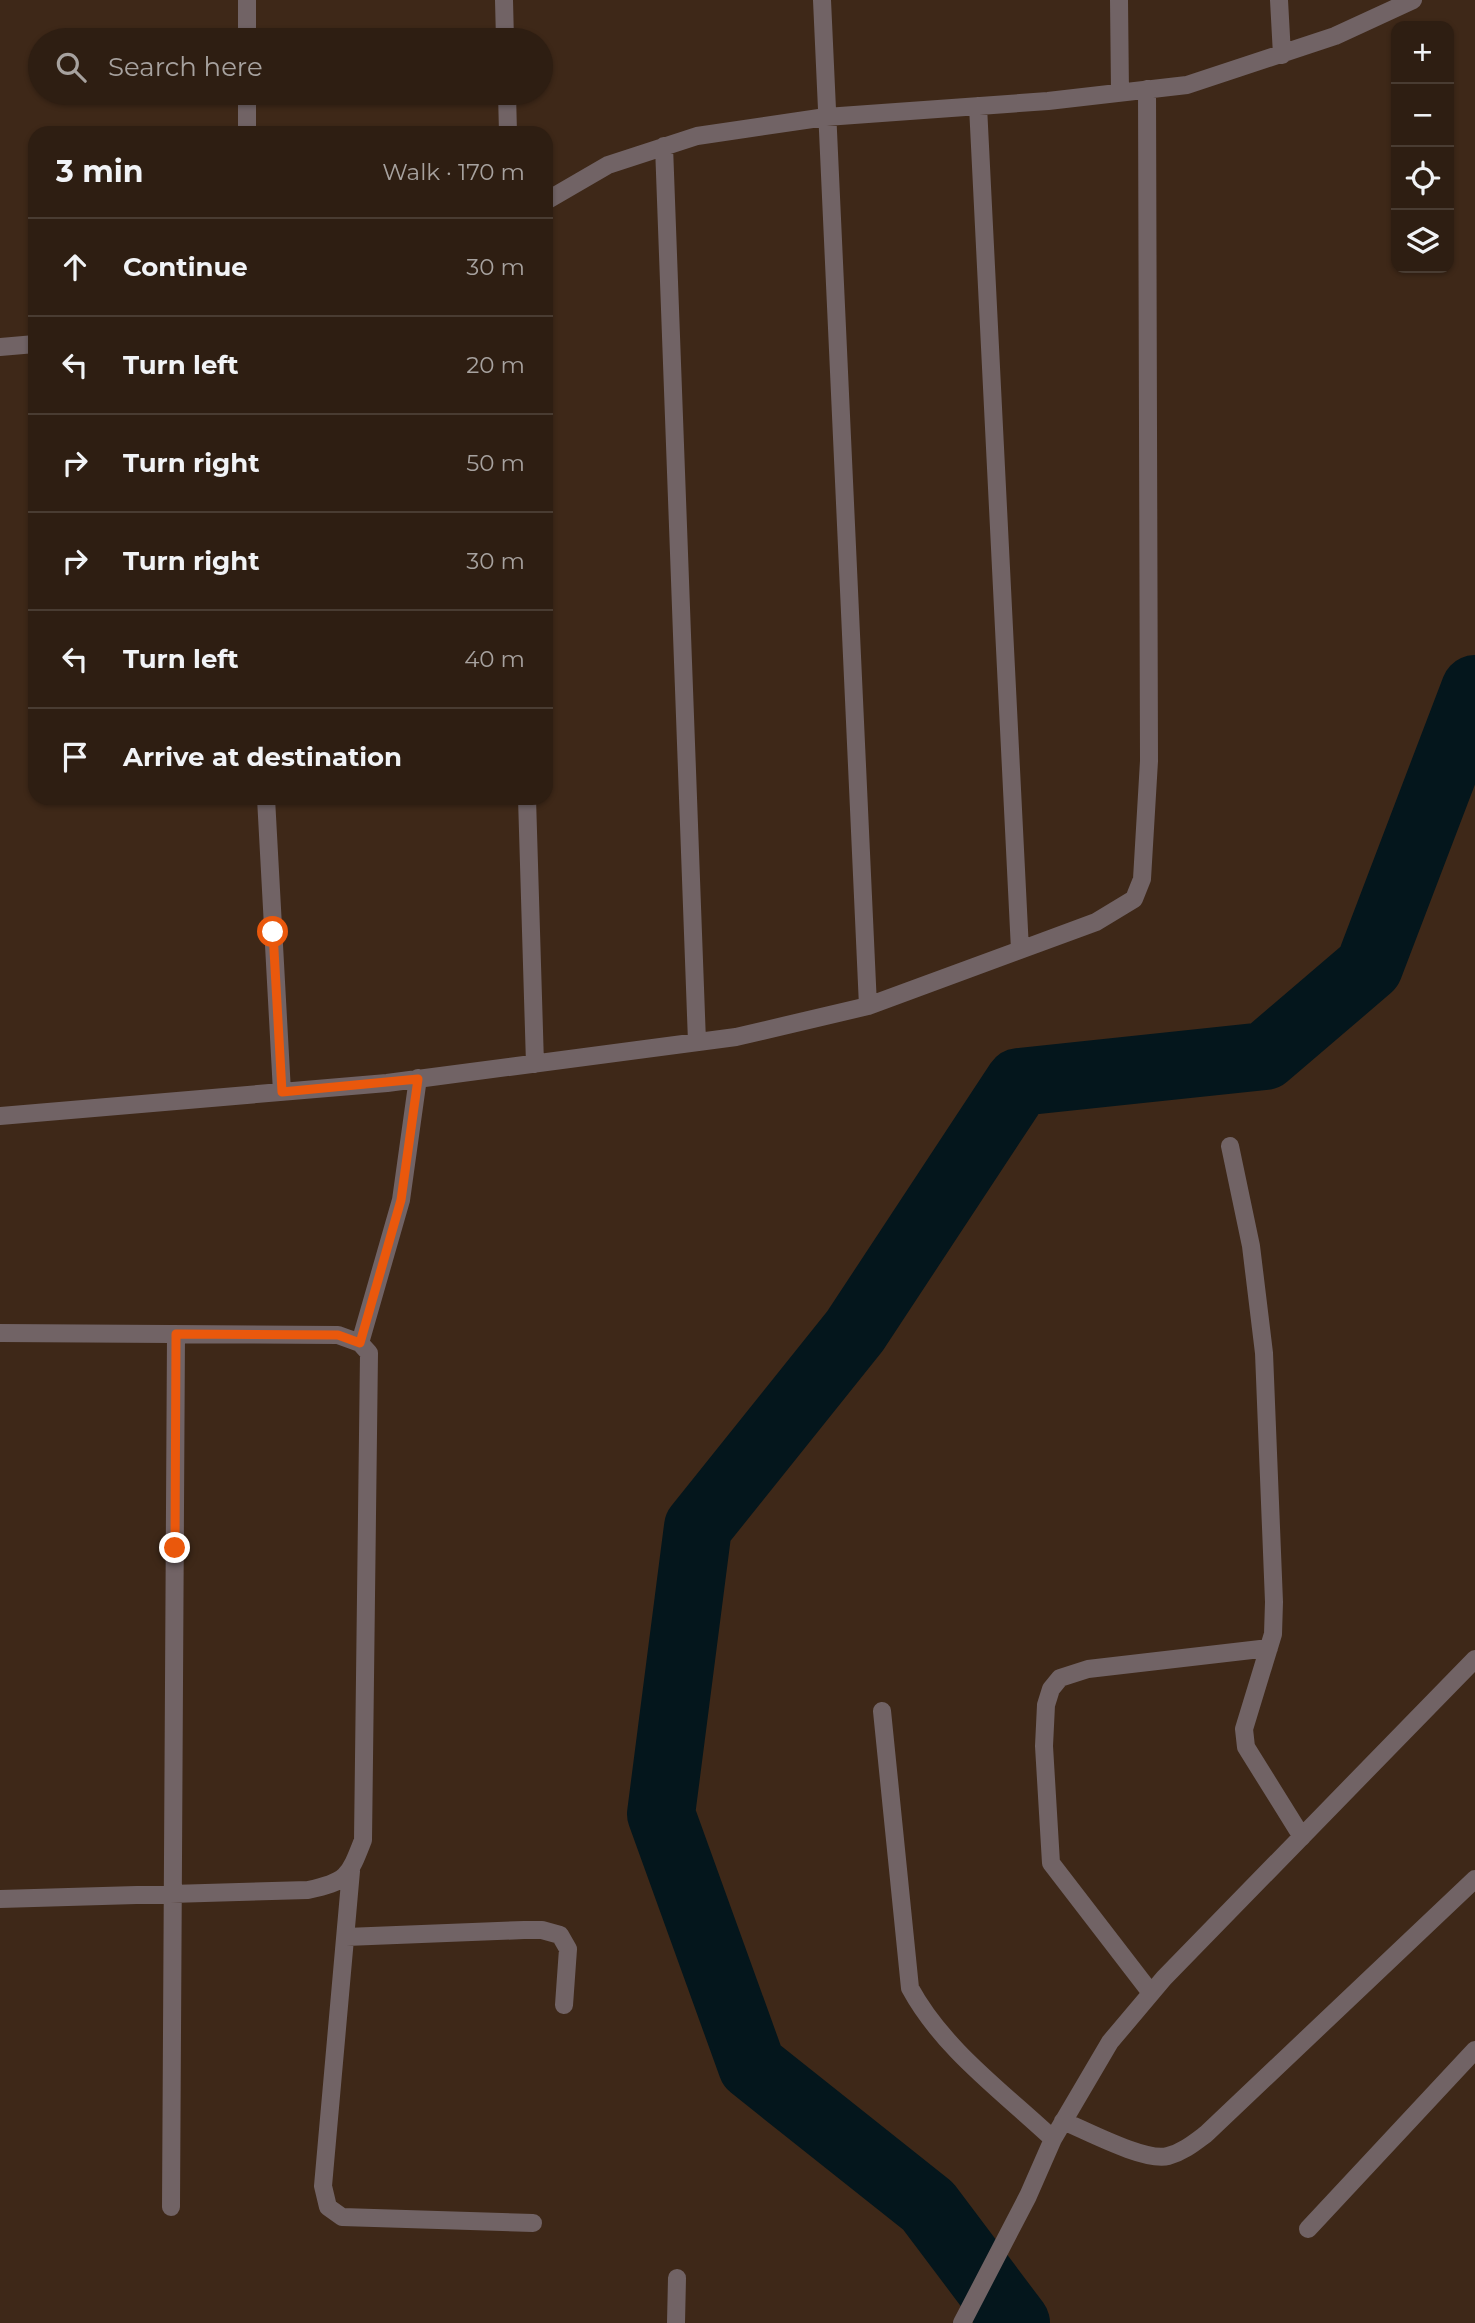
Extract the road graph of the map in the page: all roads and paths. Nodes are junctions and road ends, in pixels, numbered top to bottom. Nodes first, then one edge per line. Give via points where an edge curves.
1 (247, 0) edge
2 (504, 0) edge
3 (822, 0) edge
4 (1119, 0) edge
5 (1279, 0) edge
6 (1413, 0) edge
7 (247, 28) edge
8 (505, 28) edge
9 (1282, 55) junction
10 (1147, 89) junction
11 (1120, 92) junction
12 (247, 105) edge
13 (507, 105) edge
14 (978, 106) junction
15 (826, 117) junction
16 (247, 126) edge
17 (508, 126) edge
18 (664, 146) junction
19 (553, 197) edge
20 (28, 345) edge
21 (0, 347) edge
22 (265, 805) edge
23 (527, 805) edge
24 (1020, 950) junction
25 (867, 1006) junction
26 (698, 1042) junction
27 (535, 1064) junction
28 (418, 1079) junction
29 (282, 1092) junction
30 (0, 1116) edge
31 (1230, 1146) dead end
32 (0, 1333) edge
33 (176, 1334) junction
34 (360, 1343) junction
35 (1269, 1648) junction
36 (1475, 1659) edge
37 (882, 1711) dead end
38 (1302, 1837) junction
39 (351, 1871) junction
40 (1475, 1879) edge
41 (174, 1896) junction
42 (0, 1899) edge
43 (346, 1937) junction
44 (1152, 1993) junction
45 (564, 2005) dead end
46 (1475, 2050) edge
47 (1063, 2121) junction
48 (1053, 2138) junction
49 (171, 2207) dead end
50 (533, 2223) dead end
51 (1308, 2229) dead end
52 (677, 2278) dead end
53 (965, 2316) edge
54 (676, 2323) edge

1 - 7 street
2 - 8 street
3 - 15 street
4 - 11 street
5 - 9 street
6 - 9 street
9 - 10 street via 1187,85
10 - 11 street
10 - 24 street via 1149,761 1142,879 1134,899 1096,922
11 - 14 street
12 - 16 street
13 - 17 street
14 - 15 street
14 - 24 street
15 - 18 street via 697,136
15 - 25 street
18 - 19 street via 608,165
18 - 26 street
20 - 21 street
22 - 29 street
23 - 27 street
24 - 25 street
25 - 26 street
26 - 27 street
27 - 28 street
28 - 29 street
28 - 34 street via 401,1200
29 - 30 street
31 - 35 street via 1251,1246 1264,1353 1274,1602
32 - 33 street
33 - 34 street via 338,1335
33 - 41 street
34 - 39 street via 369,1353 363,1840
35 - 38 street via 1244,1729 1246,1747
35 - 44 street via 1088,1669 1060,1678 1051,1689 1044,1746 1051,1863
36 - 38 street
37 - 48 street via 910,1988 944,2038
38 - 44 street
39 - 41 street via 338,1884 309,1890
39 - 43 street
40 - 47 street via 1206,2134 1182,2151 1165,2157 1149,2155
41 - 42 street
41 - 49 street
43 - 45 street via 533,1930 559,1935 568,1949
43 - 50 street via 323,2186 328,2207 342,2217
44 - 47 street via 1110,2042
46 - 51 street
47 - 48 street
48 - 53 street
52 - 54 street

